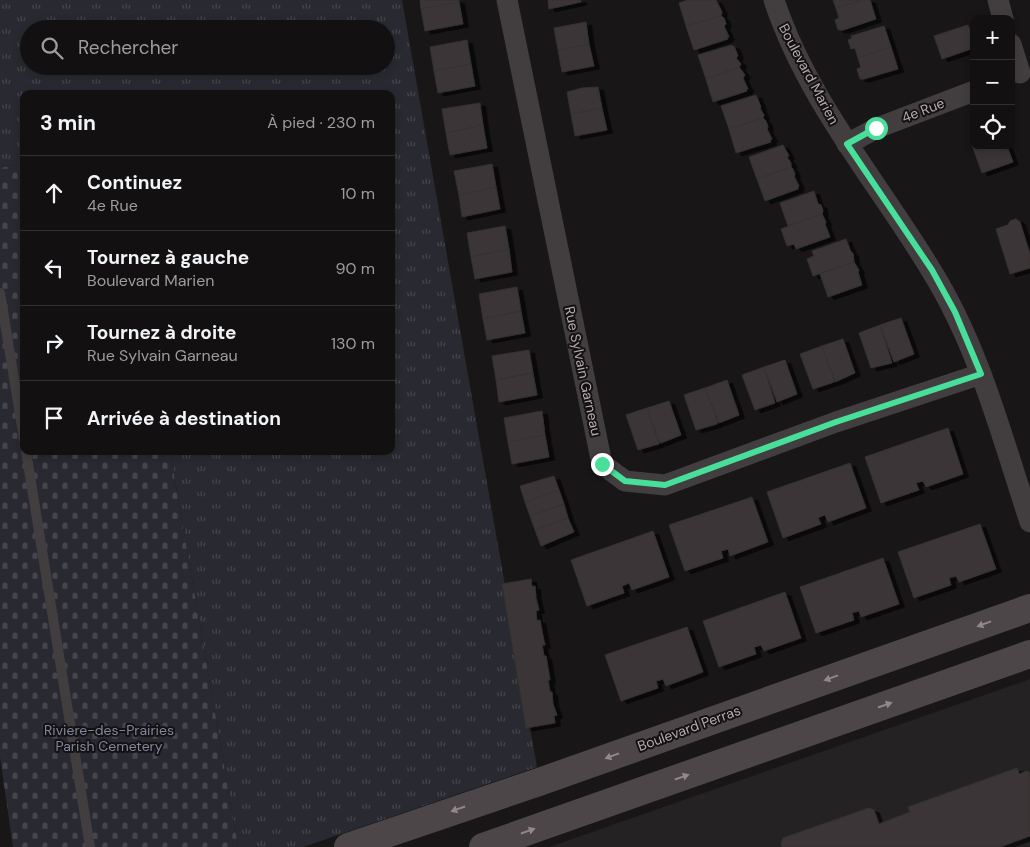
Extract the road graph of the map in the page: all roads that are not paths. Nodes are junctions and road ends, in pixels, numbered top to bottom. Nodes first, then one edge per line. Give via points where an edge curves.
1 (507, 0) edge
2 (774, 0) edge
3 (998, 0) edge
4 (1003, 15) edge
5 (1015, 57) edge
6 (1020, 73) edge
7 (970, 93) edge
8 (847, 144) junction
9 (0, 293) edge
10 (981, 374) junction
11 (20, 415) edge
12 (27, 455) edge
13 (1030, 522) edge
14 (1030, 608) edge
15 (1030, 654) edge
16 (90, 847) edge
17 (348, 847) edge
18 (482, 847) edge

1 - 10 street, Rue Sylvain Garneau via 602,464 625,481 665,485 836,422
2 - 8 street, Boulevard Marien via 794,51
3 - 4 street
5 - 6 street
7 - 8 street, 4e Rue via 876,128
8 - 10 street, Boulevard Marien via 932,270 955,312
9 - 11 lane
10 - 13 street, Boulevard Marien
12 - 16 lane
14 -> 17 main road, Boulevard Perras
18 -> 15 main road

